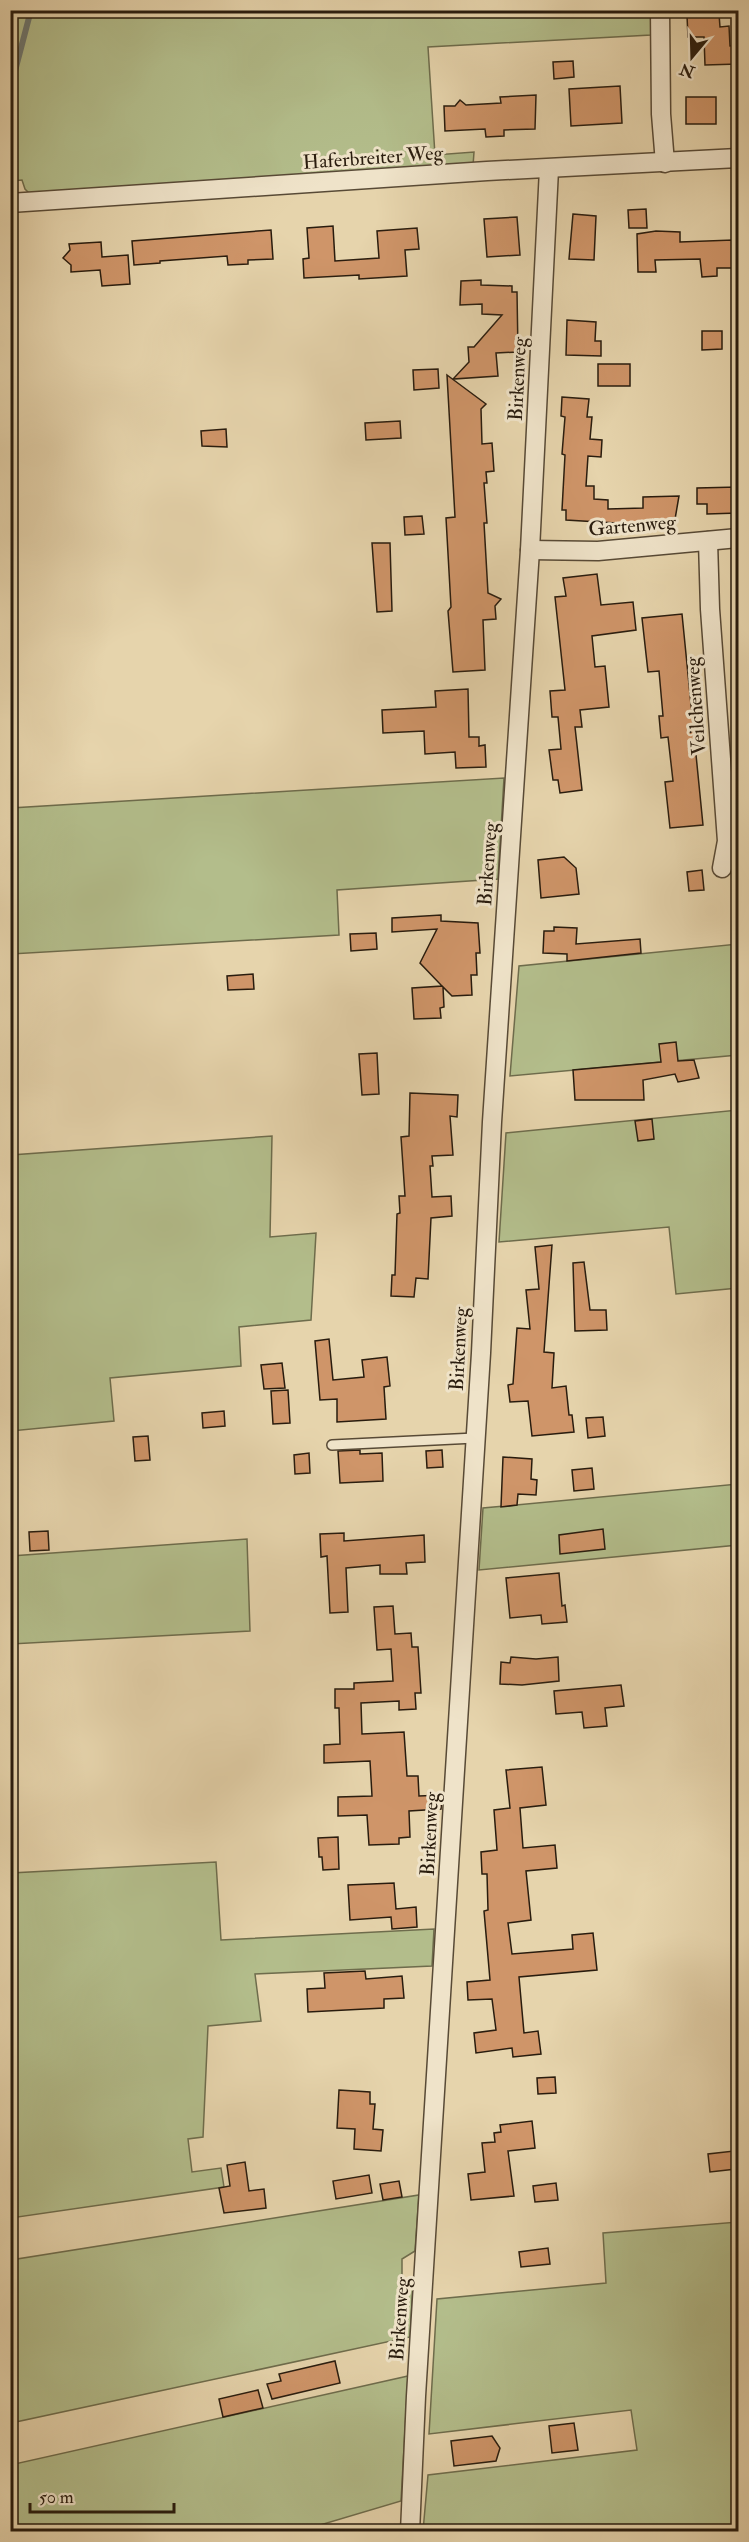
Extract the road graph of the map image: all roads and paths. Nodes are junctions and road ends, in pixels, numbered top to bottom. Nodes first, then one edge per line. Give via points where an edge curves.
1 (660, 10) edge
2 (738, 158) edge
3 (665, 162) junction
4 (549, 169) junction
5 (10, 203) edge
6 (738, 538) edge
7 (708, 540) junction
8 (530, 550) junction
9 (722, 868) dead end
10 (475, 1438) junction
11 (332, 1445) dead end
12 (410, 2532) edge

1 - 3 street
2 - 3 street, Haferbreiter Weg
3 - 4 street, Haferbreiter Weg
4 - 5 street, Haferbreiter Weg
4 - 8 street, Birkenweg
6 - 7 street, Gartenweg
7 - 8 street, Gartenweg via 598,551
7 - 9 street, Veilchenweg via 728,841
8 - 10 street, Birkenweg
10 - 11 lane
10 - 12 street, Birkenweg

